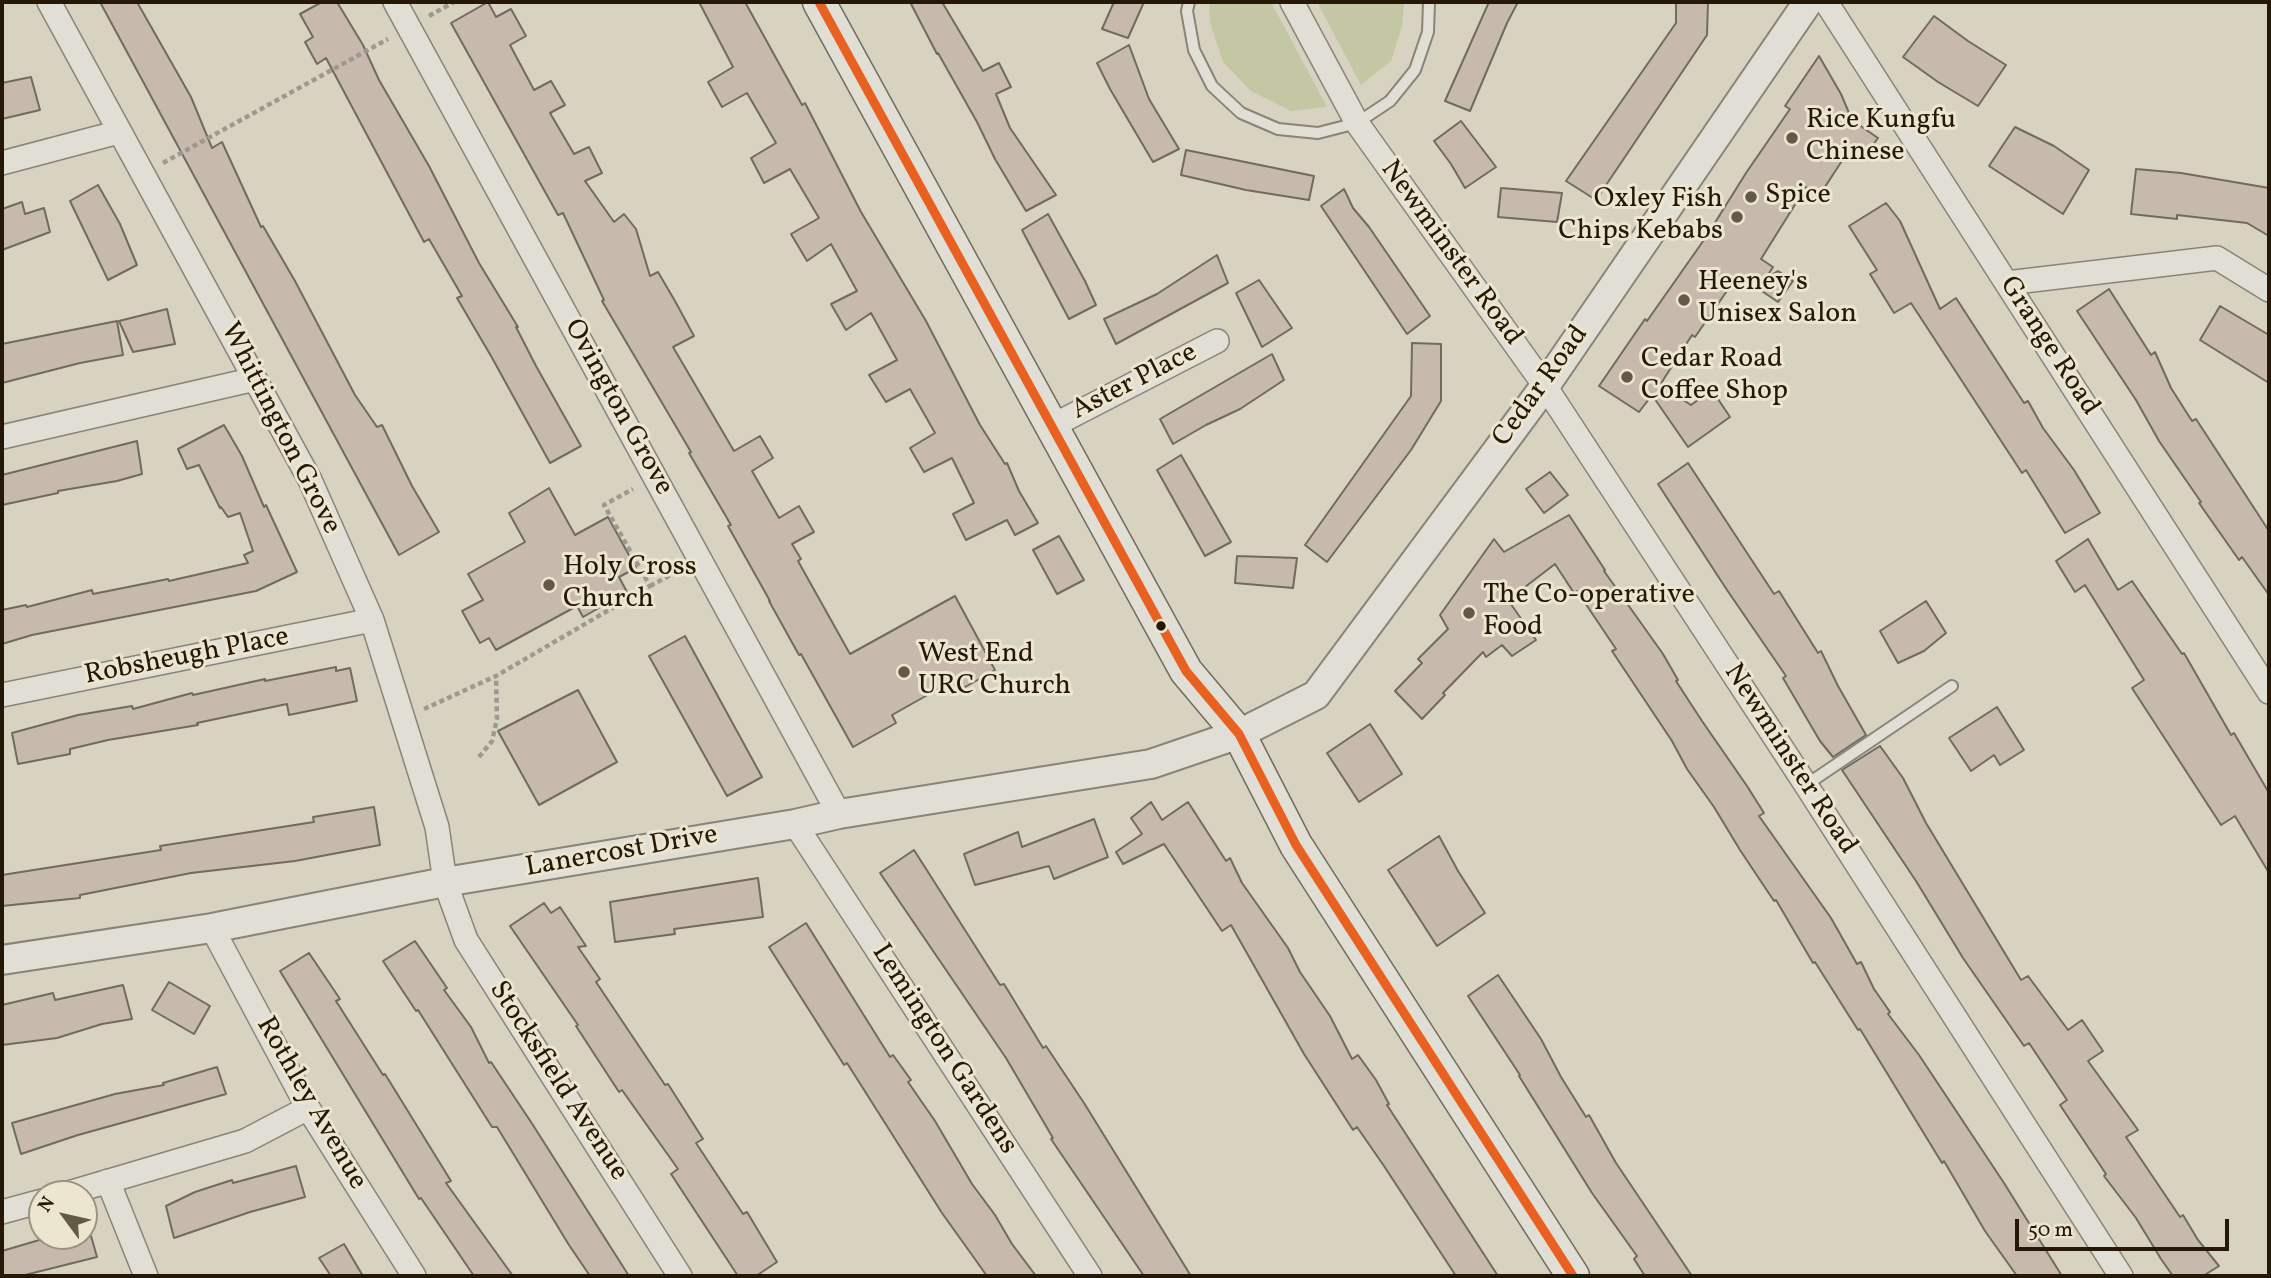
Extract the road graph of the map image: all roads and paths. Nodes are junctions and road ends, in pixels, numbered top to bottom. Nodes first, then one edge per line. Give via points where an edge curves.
1 (49, 2) edge
2 (395, 2) edge
3 (454, 2) edge
4 (819, 2) edge
5 (1189, 2) edge
6 (1292, 2) edge
7 (1429, 2) edge
8 (1808, 2) edge
9 (1826, 2) edge
10 (409, 27) junction
11 (1357, 123) junction
12 (119, 132) junction
13 (2, 163) edge
14 (144, 173) junction
15 (2007, 282) junction
16 (2269, 290) edge
17 (1217, 341) dead end
18 (255, 379) junction
19 (1545, 386) junction
20 (1052, 426) junction
21 (2, 437) edge
22 (655, 477) junction
23 (372, 620) junction
24 (496, 676) junction
25 (1952, 686) dead end
26 (2269, 692) edge
27 (2, 695) edge
28 (403, 719) junction
29 (1239, 734) junction
30 (479, 757) dead end
31 (1806, 785) junction
32 (839, 814) junction
33 (795, 824) junction
34 (445, 882) junction
35 (212, 928) junction
36 (2, 960) edge
37 (308, 1108) junction
38 (108, 1181) junction
39 (98, 1184) edge
40 (28, 1205) edge
41 (2, 1212) edge
42 (146, 1276) edge
43 (414, 1276) edge
44 (680, 1276) edge
45 (1090, 1276) edge
46 (1573, 1276) edge
47 (2121, 1276) edge

1 - 12 street, Whittington Grove
2 - 10 street, Ovington Grove
3 - 10 path
4 - 20 main road
5 - 11 lane via 1194,50 1212,86 1241,113 1278,129 1318,133
6 - 11 street, Newminster Road
7 - 11 lane via 1428,32 1415,70 1390,101
8 - 19 street, Cedar Road
9 - 15 street, Grange Road
10 - 14 path
10 - 22 street, Ovington Grove
11 - 19 street, Newminster Road
12 - 13 street
12 - 14 street, Whittington Grove
14 - 18 street, Whittington Grove
15 - 16 street via 2217,258
15 - 26 street, Grange Road
17 - 20 street, Aster Place
18 - 21 street
18 - 23 street, Whittington Grove via 310,480
19 - 29 street, Cedar Road via 1316,695
19 - 31 street, Newminster Road
20 - 29 main road via 1186,671
22 - 24 path via 604,505 650,586
22 - 32 street, Ovington Grove
23 - 27 street, Robsheugh Place
23 - 28 street, Whittington Grove
24 - 28 path
24 - 30 path via 497,719 492,741
25 - 31 lane
28 - 34 street, Whittington Grove via 437,827
29 - 32 street, Lanercost Drive via 1151,764
29 - 46 main road via 1296,845
31 - 47 street, Newminster Road
32 - 33 street, Lanercost Drive
33 - 34 street, Lanercost Drive
33 - 45 street, Lemington Gardens
34 - 35 street, Lanercost Drive
34 - 44 street, Stocksfield Avenue via 466,940
35 - 36 street, Lanercost Drive
35 - 37 street, Rothley Avenue
37 - 38 street via 245,1141
37 - 43 street, Rothley Avenue
38 - 39 street
38 - 42 street
40 - 41 street

